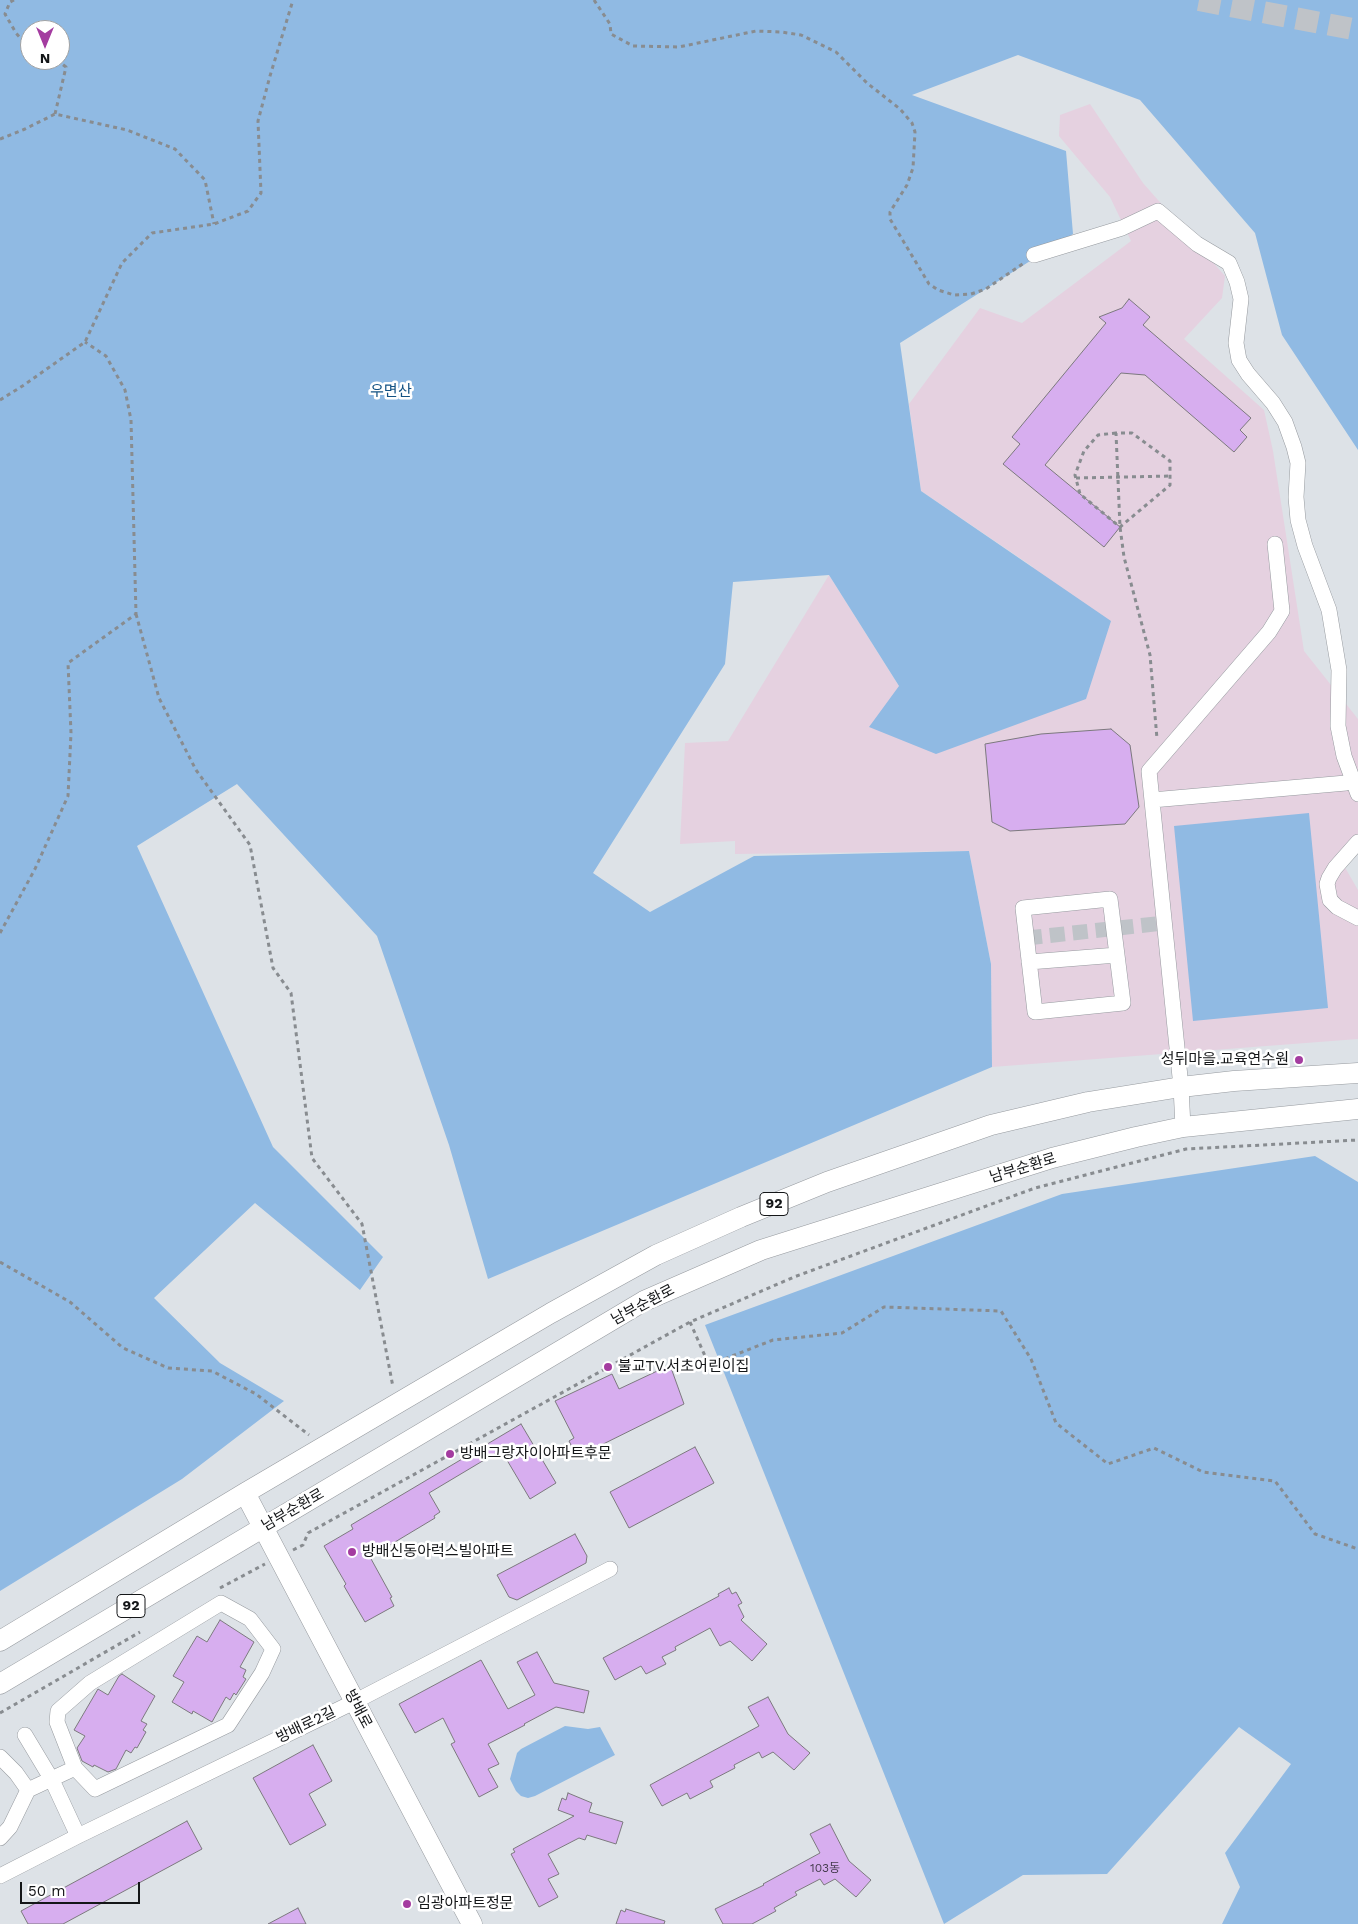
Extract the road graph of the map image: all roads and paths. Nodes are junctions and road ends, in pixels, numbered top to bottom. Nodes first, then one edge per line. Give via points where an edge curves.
1 (14, 0) edge
2 (293, 0) edge
3 (594, 0) edge
4 (20, 38) edge
5 (65, 70) edge
6 (55, 114) junction
7 (0, 139) edge
8 (214, 224) junction
9 (1034, 255) joint
10 (85, 342) junction
11 (0, 400) edge
12 (1116, 433) junction
13 (1170, 476) junction
14 (1118, 477) junction
15 (1076, 478) junction
16 (1120, 526) junction
17 (1275, 544) dead end
18 (136, 614) junction
19 (1351, 755) edge
20 (1159, 760) junction
21 (1346, 783) dead end
22 (1358, 794) edge
23 (1152, 800) junction
24 (1358, 842) edge
25 (1358, 918) edge
26 (0, 933) edge
27 (1117, 955) junction
28 (1030, 962) junction
29 (1358, 1073) edge
30 (1181, 1087) junction
31 (1358, 1109) edge
32 (1182, 1127) junction
33 (1358, 1140) edge
34 (0, 1262) edge
35 (690, 1322) junction
36 (397, 1404) junction
37 (322, 1448) junction
38 (245, 1493) junction
39 (263, 1527) junction
40 (303, 1545) dead end
41 (1358, 1549) edge
42 (610, 1569) dead end
43 (237, 1578) dead end
44 (213, 1592) dead end
45 (146, 1629) dead end
46 (0, 1641) edge
47 (0, 1684) edge
48 (354, 1702) junction
49 (0, 1713) edge
50 (25, 1735) dead end
51 (0, 1757) edge
52 (75, 1768) junction
53 (52, 1780) junction
54 (28, 1790) junction
55 (78, 1836) junction
56 (0, 1838) edge
57 (0, 1876) edge
58 (472, 1924) edge

1 - 4 path via 5,14
2 - 8 path via 258,121 261,193 248,211
3 - 9 path via 610,24 611,34 634,46 679,47 756,31 801,35 836,52 912,122 915,132 913,168 907,185 890,212 890,219 929,284 938,290 954,295 986,289
5 - 6 path
6 - 7 path
6 - 8 path via 127,130 175,149 205,180
8 - 10 path via 152,233 122,262
9 - 19 street via 1122,228 1158,211 1196,244 1229,263 1241,299 1236,342 1240,360 1284,422 1298,463 1298,520 1329,610 1339,670 1338,726
10 - 11 path
10 - 18 path via 106,356 124,390 131,420
12 - 13 path via 1132,433 1170,461
12 - 14 path
12 - 15 path via 1098,434 1084,451
13 - 14 path
13 - 16 path via 1170,486
14 - 15 path
14 - 16 path
15 - 16 path via 1080,494
16 - 20 path via 1124,557 1150,655
17 - 20 street via 1282,611 1270,632
18 - 26 path via 68,663 71,733 68,796 35,869
18 - 36 path via 159,698 196,770 250,845 273,968 291,993 312,1158 362,1224
19 - 22 street
20 - 23 street via 1149,771
21 - 23 street
23 - 30 street
24 - 25 street via 1335,868 1327,884 1330,900
27 - 28 street
27 - 28 street via 1123,1003 1034,1012
27 - 28 street via 1110,899 1023,908
29 - 30 main road, 92
30 - 32 street
30 - 36 main road, 92 via 1088,1102 991,1124 827,1182 656,1256 551,1313
31 - 32 main road, 남부순환로 / 92
32 - 39 main road, 남부순환로 / 92 via 1052,1158 761,1250 644,1301
33 - 35 path via 1186,1149 1035,1188 794,1277
34 - 37 path via 70,1302 123,1348 168,1368 212,1371 256,1394
35 - 40 path via 308,1533
35 - 41 path via 709,1365 773,1340 842,1333 884,1307 1001,1311 1031,1360 1056,1423 1108,1464 1154,1448 1203,1472 1275,1481 1315,1534
36 - 37 main road, 92
37 - 38 main road, 92
38 - 39 main road, 방배로
38 - 46 main road, 92
39 - 47 main road, 남부순환로 / 92
39 - 48 main road, 방배로
42 - 48 street, 방배로2길
43 - 44 path
45 - 49 path
48 - 55 street, 방배로2길
48 - 58 main road, 방배로
50 - 53 street
51 - 54 street
52 - 52 street via 96,1789 228,1725 262,1673 273,1649 250,1619 222,1603 90,1683 58,1711 56,1722
52 - 53 street
53 - 54 street
53 - 55 street
54 - 56 street via 10,1827
55 - 57 street, 방배로2길

